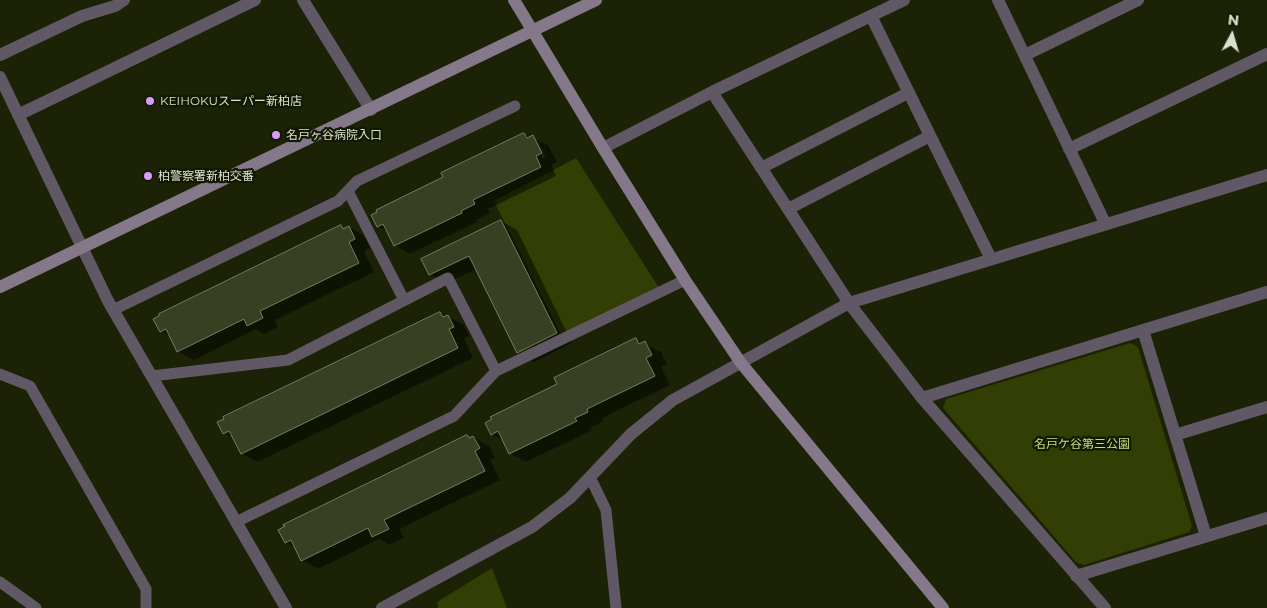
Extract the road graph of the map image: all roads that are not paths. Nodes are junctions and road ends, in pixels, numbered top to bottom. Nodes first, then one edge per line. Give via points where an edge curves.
1 (124, 0) edge
2 (254, 0) edge
3 (303, 0) edge
4 (514, 0) edge
5 (596, 0) edge
6 (904, 0) edge
7 (998, 0) edge
8 (1138, 0) edge
9 (870, 16) junction
10 (534, 31) junction
11 (1267, 54) edge
12 (0, 55) edge
13 (1024, 55) junction
14 (0, 77) edge
15 (712, 92) junction
16 (908, 92) junction
17 (515, 106) dead end
18 (371, 110) junction
19 (18, 115) junction
20 (930, 136) junction
21 (602, 148) junction
22 (1070, 149) junction
23 (761, 168) junction
24 (1267, 175) edge
25 (348, 192) junction
26 (788, 209) junction
27 (1105, 223) junction
28 (83, 247) junction
29 (990, 259) junction
30 (685, 280) junction
31 (0, 287) edge
32 (1267, 292) edge
33 (404, 300) junction
34 (849, 303) junction
35 (113, 310) junction
36 (1143, 330) junction
37 (741, 363) junction
38 (496, 371) junction
39 (0, 374) edge
40 (152, 376) junction
41 (922, 398) junction
42 (1267, 407) edge
43 (1175, 435) junction
44 (590, 477) junction
45 (1267, 518) edge
46 (236, 522) junction
47 (1206, 536) junction
48 (1076, 576) junction
49 (0, 582) edge
50 (36, 608) edge
51 (146, 608) edge
52 (286, 608) edge
53 (382, 608) edge
54 (616, 608) edge
55 (943, 608) edge
56 (1105, 608) edge

1 - 12 street
2 - 19 street
3 - 18 street
4 - 10 street
5 - 10 street
6 - 9 street
7 - 13 street
8 - 13 street
9 - 15 street
9 - 16 street
10 - 18 street
10 - 21 street
11 - 22 street
13 - 22 street
14 - 19 street
15 - 21 street
15 - 23 street
16 - 20 street
16 - 23 street
17 - 25 lane via 358,181
18 - 28 street
19 - 28 street
20 - 26 street
20 - 29 street
21 - 30 street
22 - 27 street
23 - 26 street
24 - 27 street
25 - 33 lane
25 - 35 lane via 338,201
26 - 34 street
27 - 29 street
28 - 31 street
28 - 35 street
29 - 34 street
30 - 37 street
30 - 38 lane
32 - 36 street
33 - 38 lane via 448,278
33 - 40 lane via 288,360
34 - 37 street
34 - 41 street
35 - 40 street
36 - 41 street
36 - 43 street
37 - 44 street via 674,400 631,434
37 - 55 street
38 - 46 lane via 454,416
39 - 51 lane via 30,386 146,589
40 - 46 street
41 - 48 street
42 - 43 street
43 - 47 street
44 - 53 street via 570,498 532,527
44 - 54 lane via 606,510
45 - 47 street
46 - 52 street
47 - 48 street
48 - 56 street
49 - 50 lane

